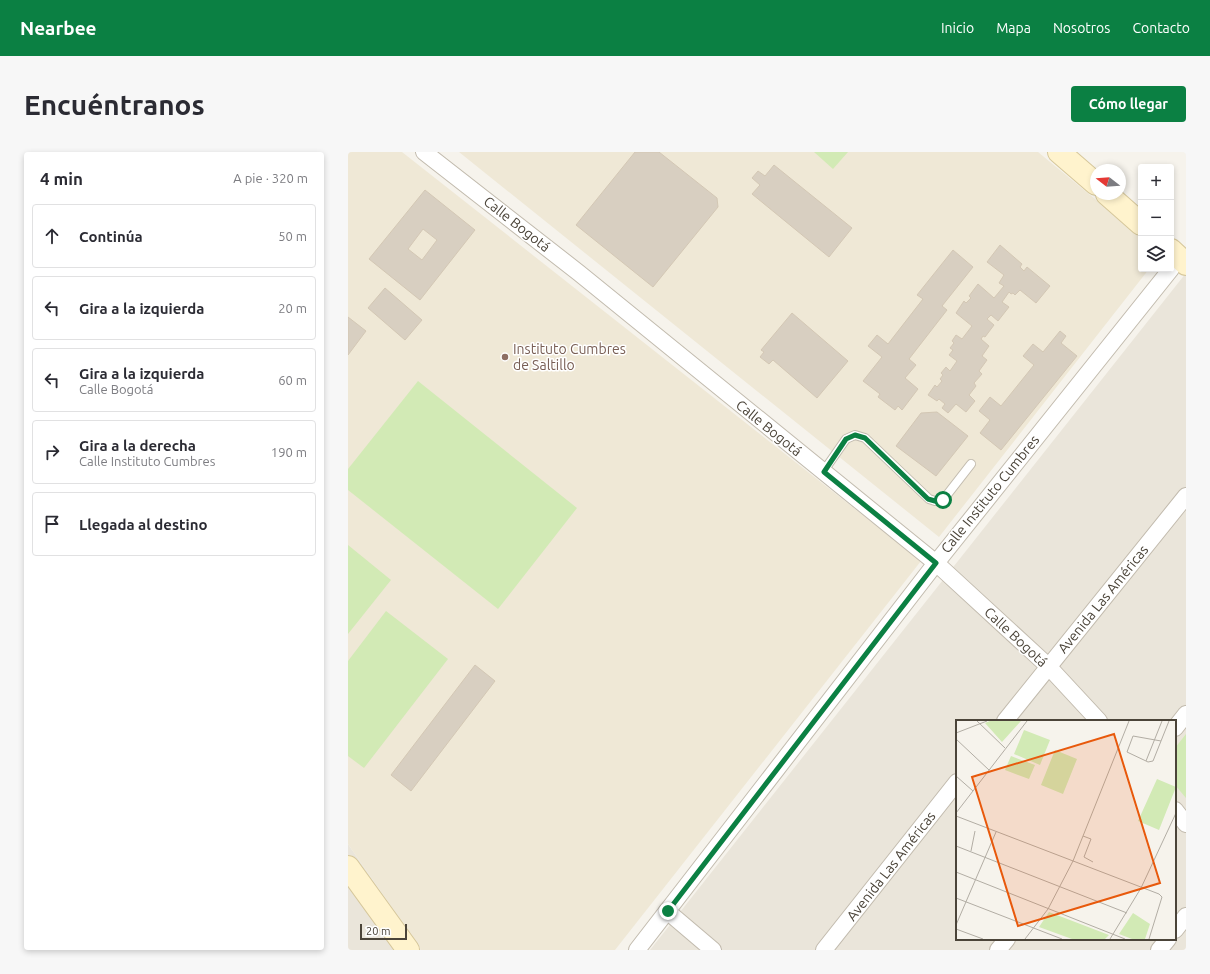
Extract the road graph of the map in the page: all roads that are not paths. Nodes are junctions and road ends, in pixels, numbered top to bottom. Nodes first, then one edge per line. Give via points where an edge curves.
1 (424, 152) edge
2 (1059, 152) edge
3 (1090, 179) edge
4 (1114, 200) edge
5 (1138, 221) edge
6 (1177, 260) edge
7 (971, 464) dead end
8 (824, 472) junction
9 (1186, 496) edge
10 (936, 563) junction
11 (1048, 666) junction
12 (1186, 714) edge
13 (1006, 720) edge
14 (1098, 720) edge
15 (1176, 727) edge
16 (956, 783) edge
17 (1176, 811) edge
18 (1186, 824) edge
19 (348, 867) edge
20 (668, 911) junction
21 (1186, 916) edge
22 (1176, 929) edge
23 (1006, 940) edge
24 (1167, 940) edge
25 (408, 950) edge
26 (637, 950) edge
27 (714, 950) edge
28 (824, 950) edge
29 (998, 950) edge
30 (1159, 950) edge

1 - 8 street, Calle Bogotá via 579,273
2 - 3 main road
4 - 5 main road
6 - 10 street, Calle Instituto Cumbres
7 - 8 lane via 943,500 935,501 928,499 865,438 855,435 846,439
8 - 10 street, Calle Bogotá
9 - 11 street, Avenida Las Américas
10 - 11 street, Calle Bogotá
10 - 20 street, Calle Instituto Cumbres
11 - 13 street, Avenida Las Américas
11 - 14 street, Calle Bogotá
12 - 15 street
16 - 28 street, Avenida Las Américas
17 - 18 street
19 - 25 main road
20 - 26 street, Calle Instituto Cumbres
20 - 27 street
21 - 22 street
23 - 29 street
24 - 30 street

